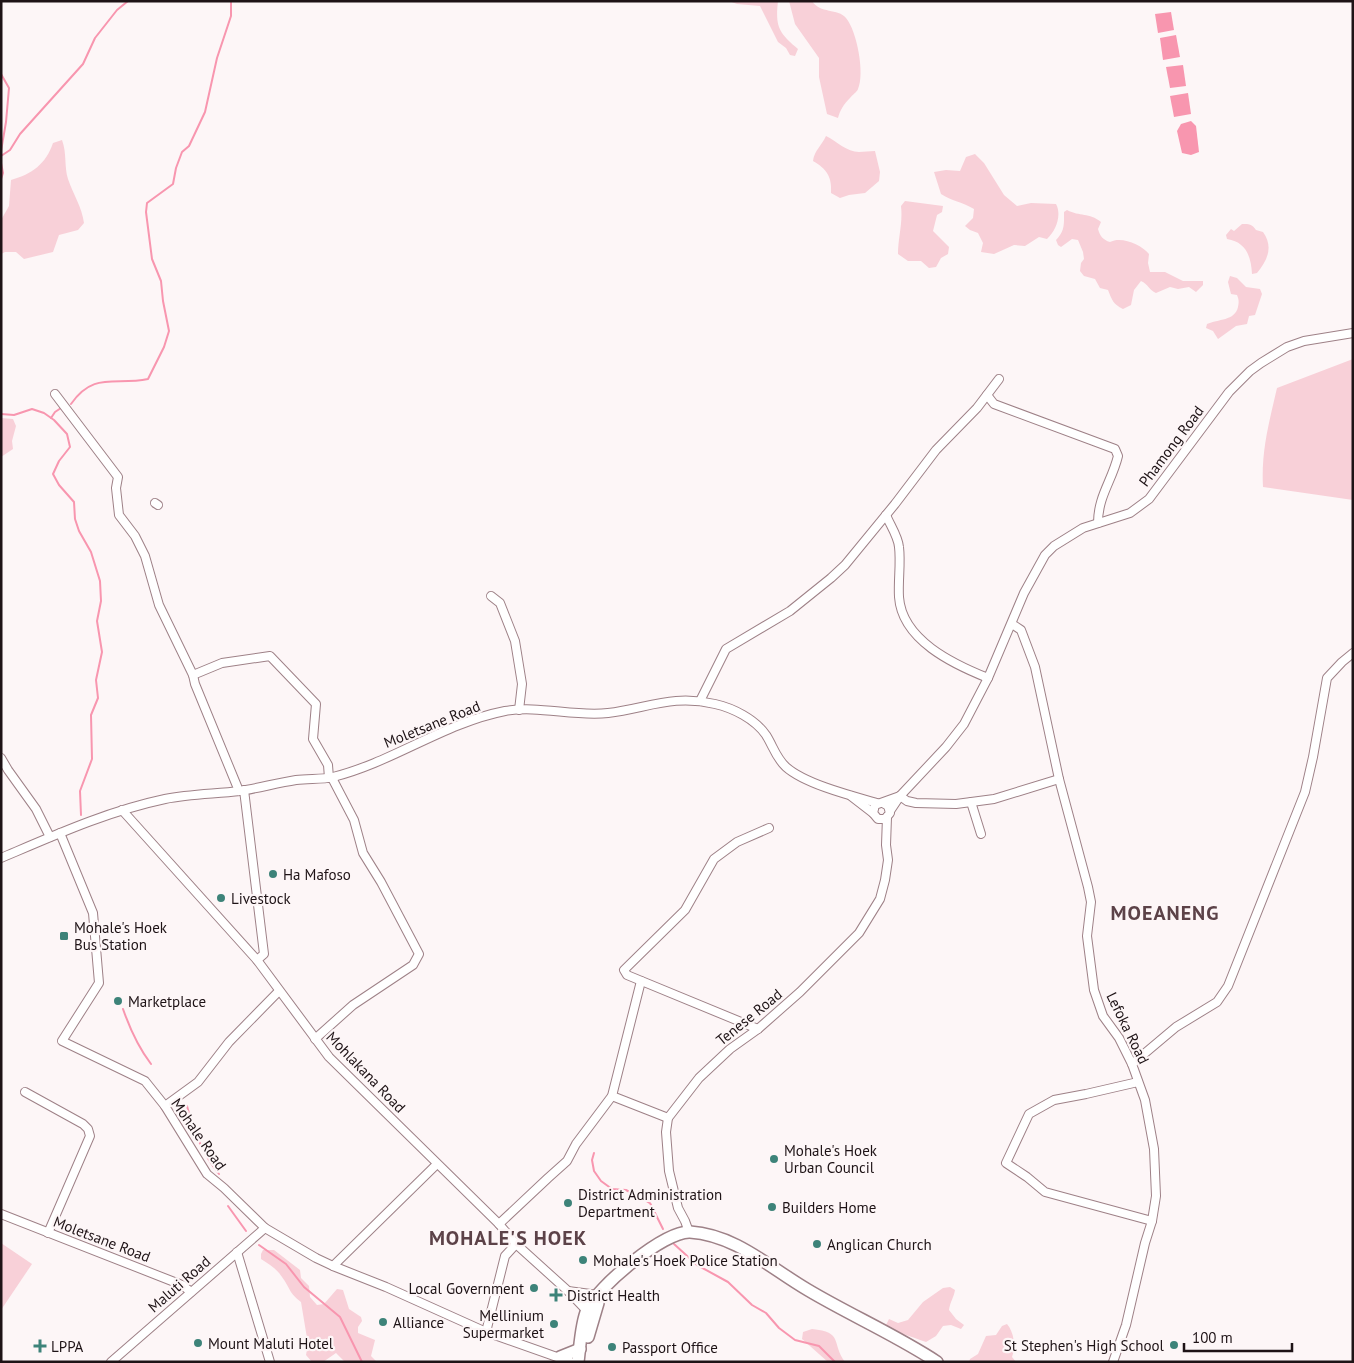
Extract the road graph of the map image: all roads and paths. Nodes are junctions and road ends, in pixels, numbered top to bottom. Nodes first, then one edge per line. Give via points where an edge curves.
1 (1353, 332) edge
2 (999, 380) dead end
3 (55, 394) dead end
4 (986, 395) junction
5 (886, 515) junction
6 (1098, 523) junction
7 (491, 596) dead end
8 (1012, 624) junction
9 (1353, 653) edge
10 (193, 675) junction
11 (988, 678) junction
12 (700, 701) junction
13 (519, 710) junction
14 (1, 758) edge
15 (4, 768) edge
16 (330, 778) junction
17 (1059, 779) junction
18 (242, 791) junction
19 (851, 796) junction
20 (900, 796) junction
21 (971, 802) junction
22 (880, 803) junction
23 (122, 810) junction
24 (889, 814) junction
25 (875, 816) junction
26 (768, 828) dead end
27 (60, 833) junction
28 (886, 833) junction
29 (981, 834) dead end
30 (50, 837) junction
31 (1, 858) edge
32 (257, 960) junction
33 (642, 982) junction
34 (278, 991) junction
35 (758, 1029) junction
36 (314, 1039) junction
37 (1132, 1064) junction
38 (1138, 1082) junction
39 (25, 1092) dead end
40 (612, 1096) junction
41 (165, 1106) junction
42 (668, 1118) junction
43 (437, 1164) junction
44 (1, 1214) edge
45 (1152, 1221) junction
46 (500, 1224) junction
47 (265, 1228) junction
48 (48, 1232) junction
49 (689, 1232) junction
50 (516, 1244) junction
51 (237, 1252) junction
52 (333, 1266) junction
53 (568, 1291) junction
54 (191, 1292) junction
55 (598, 1295) junction
56 (590, 1314) junction
57 (486, 1332) junction
58 (580, 1350) junction
59 (560, 1357) junction
60 (111, 1362) edge
61 (270, 1362) edge
62 (571, 1362) edge
63 (578, 1362) edge
64 (582, 1362) edge
65 (937, 1362) edge
66 (1113, 1362) edge

1 - 6 street, Phamong Road via 1287,347 1250,371 1214,411 1150,499 1130,512
2 - 4 street
3 - 10 street via 118,477 119,515 145,556 159,605
4 - 5 street via 978,408 936,450
4 - 6 street via 1001,407 1114,449 1118,456 1102,497
5 - 11 street via 899,546 899,598 908,622 918,637 946,657 962,668
5 - 12 street via 831,578 790,611 726,649
6 - 8 street, Phamong Road via 1063,539 1045,555 1024,593
7 - 13 street via 500,603 514,641 522,684
8 - 11 street, Phamong Road
8 - 17 street, Lefoka Road via 1021,630 1030,652
9 - 37 street via 1326,678 1305,792 1228,986 1217,1002 1176,1027
10 - 16 street via 222,663 270,656 316,704 313,739 328,765
10 - 18 street
11 - 20 street, Phamong Road via 964,724
12 - 13 street, Moletsane Road via 679,699 633,710 597,714
12 - 19 street, Moletsane Road via 732,708 765,734 786,767
13 - 16 street, Moletsane Road via 480,717 360,769
14 - 15 street
15 - 30 street via 36,809
16 - 18 street, Moletsane Road via 298,780
16 - 36 street via 354,820 363,853 419,954 413,965 353,1005
17 - 21 street via 994,799
17 - 37 street, Lefoka Road via 1088,887 1087,936 1094,990 1104,1016
18 - 23 street, Moletsane Road via 166,798
18 - 32 street via 264,954
19 - 22 street, Moletsane Road
19 - 25 street, Moletsane Road
20 - 21 street via 916,803
20 - 22 street, Phamong Road
20 - 24 street, Phamong Road
21 - 29 street
22 - 24 street via 888,806
22 - 25 street via 873,807
23 - 27 street, Moletsane Road
23 - 32 street, Mohlakana Road
24 - 25 street via 883,820
24 - 28 street, Tenese Road
25 - 28 street, Tenese Road
26 - 33 street via 737,842 714,858 685,910 624,970
27 - 30 street, Moletsane Road
27 - 41 street, Mohale Road via 93,913 99,983 62,1041 145,1081
28 - 35 street, Tenese Road via 888,860 885,880 880,899 870,916 832,962
30 - 31 street, Moletsane Road
32 - 34 street, Mohlakana Road
33 - 35 street
33 - 40 street
34 - 36 street, Mohlakana Road
34 - 41 street via 229,1042 198,1082
35 - 42 street, Tenese Road via 730,1049 700,1078
36 - 43 street, Mohlakana Road
37 - 38 street, Lefoka Road
38 - 45 street, Lefoka Road via 1145,1100 1154,1149 1156,1196
38 - 45 street via 1054,1100 1029,1114 1006,1163 1045,1192
39 - 48 street via 83,1124 90,1136
40 - 42 street
40 - 46 street via 567,1161
41 - 47 street, Mohale Road via 207,1174
42 - 49 street via 669,1171 678,1208
43 - 46 street, Mohlakana Road
43 - 52 street
44 - 48 street, Moletsane Road
45 - 66 street, Lefoka Road via 1126,1325
46 - 50 street, Mohlakana Road
47 - 51 street, Maluti Road
47 - 52 street, Mohale Road
48 - 54 street, Moletsane Road via 182,1285
49 - 55 main road via 675,1235 632,1261
49 - 65 main road via 739,1246 806,1289
50 - 53 street, Mohlakana Road
50 - 57 street via 505,1256
51 - 54 street, Maluti Road
51 - 61 street
52 - 57 street, Mohale Road
53 - 55 street
53 - 56 street, Mohlakana Road
54 - 60 street, Maluti Road
55 - 56 main road via 593,1299
56 - 58 main road
56 - 64 main road
57 - 59 street, Mohale Road
58 - 59 main road
58 - 63 main road
59 - 62 street, Mohale Road

